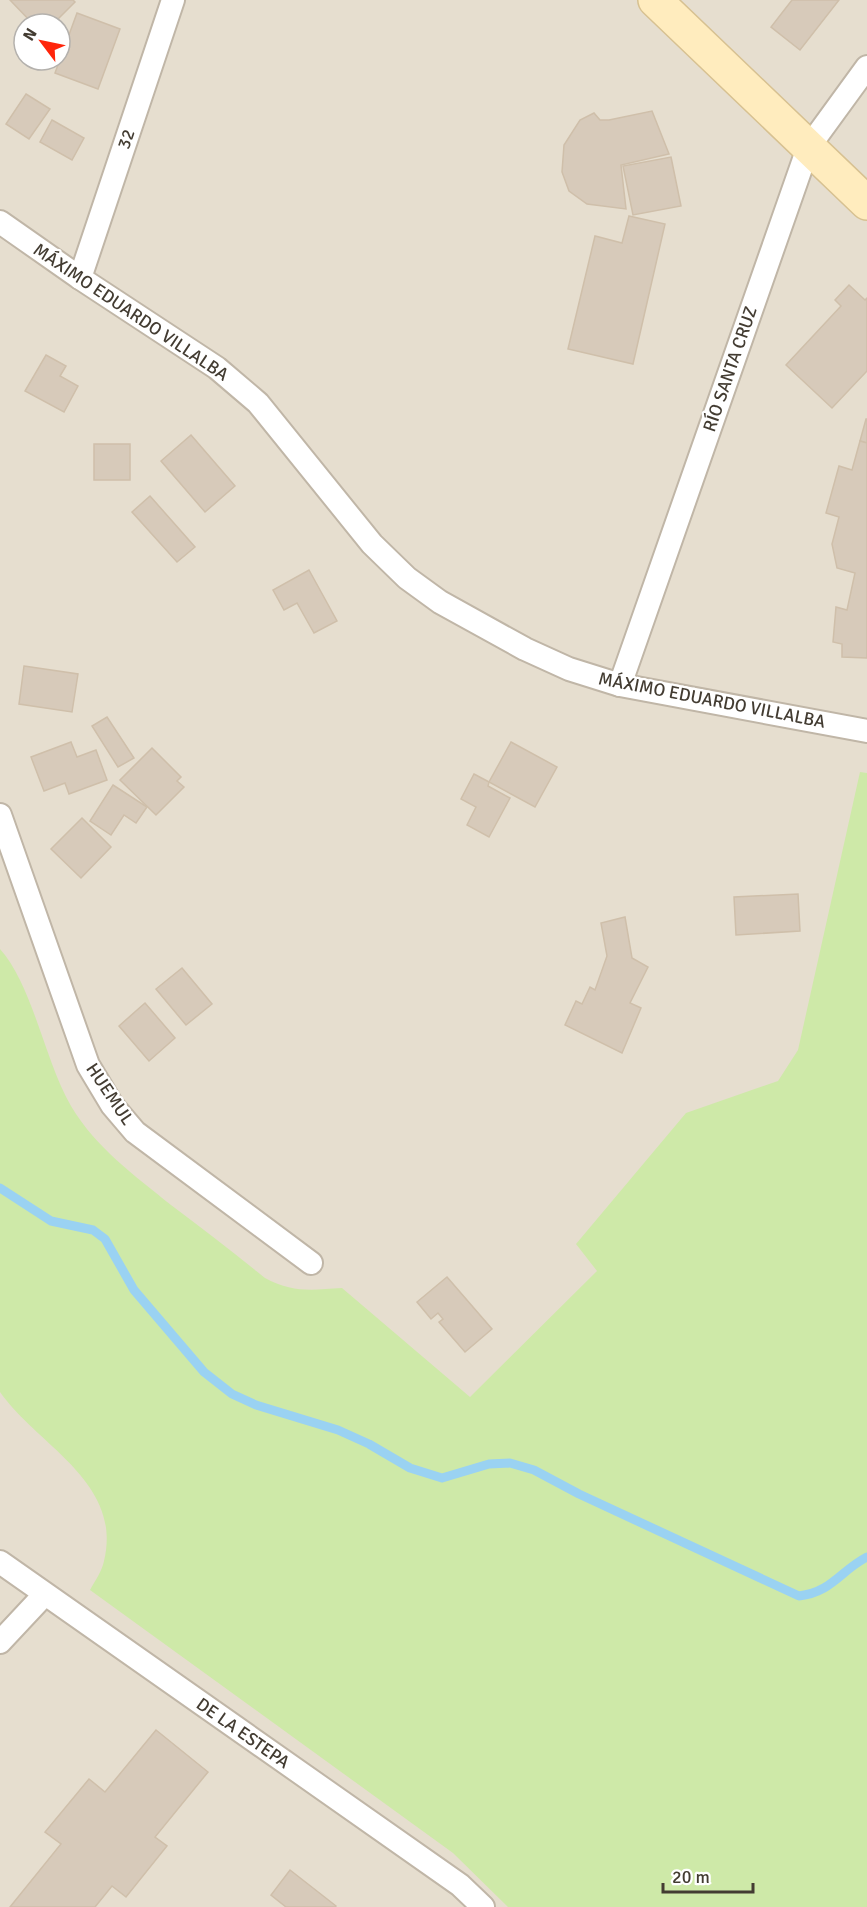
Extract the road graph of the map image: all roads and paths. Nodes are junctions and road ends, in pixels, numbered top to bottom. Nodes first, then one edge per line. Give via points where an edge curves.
1 (173, 0) edge
2 (655, 0) edge
3 (867, 67) edge
4 (808, 148) junction
5 (867, 203) edge
6 (0, 222) edge
7 (80, 278) junction
8 (620, 685) junction
9 (867, 731) edge
10 (0, 815) edge
11 (311, 1263) dead end
12 (0, 1562) edge
13 (44, 1594) junction
14 (0, 1642) edge
15 (483, 1907) edge

1 - 7 street, 32
2 - 4 street
3 - 4 street, RÍO SANTA CRUZ
4 - 5 street
4 - 8 street, RÍO SANTA CRUZ
6 - 7 street, MÁXIMO EDUARDO VILLALBA
7 - 8 street, MÁXIMO EDUARDO VILLALBA via 218,368 258,403 372,544 407,578 440,602 525,650
8 - 9 street, MÁXIMO EDUARDO VILLALBA
10 - 11 street, HUEMUL via 88,1065 112,1105 135,1132
12 - 13 street, DE LA ESTEPA
13 - 14 street
13 - 15 street, DE LA ESTEPA via 460,1885

